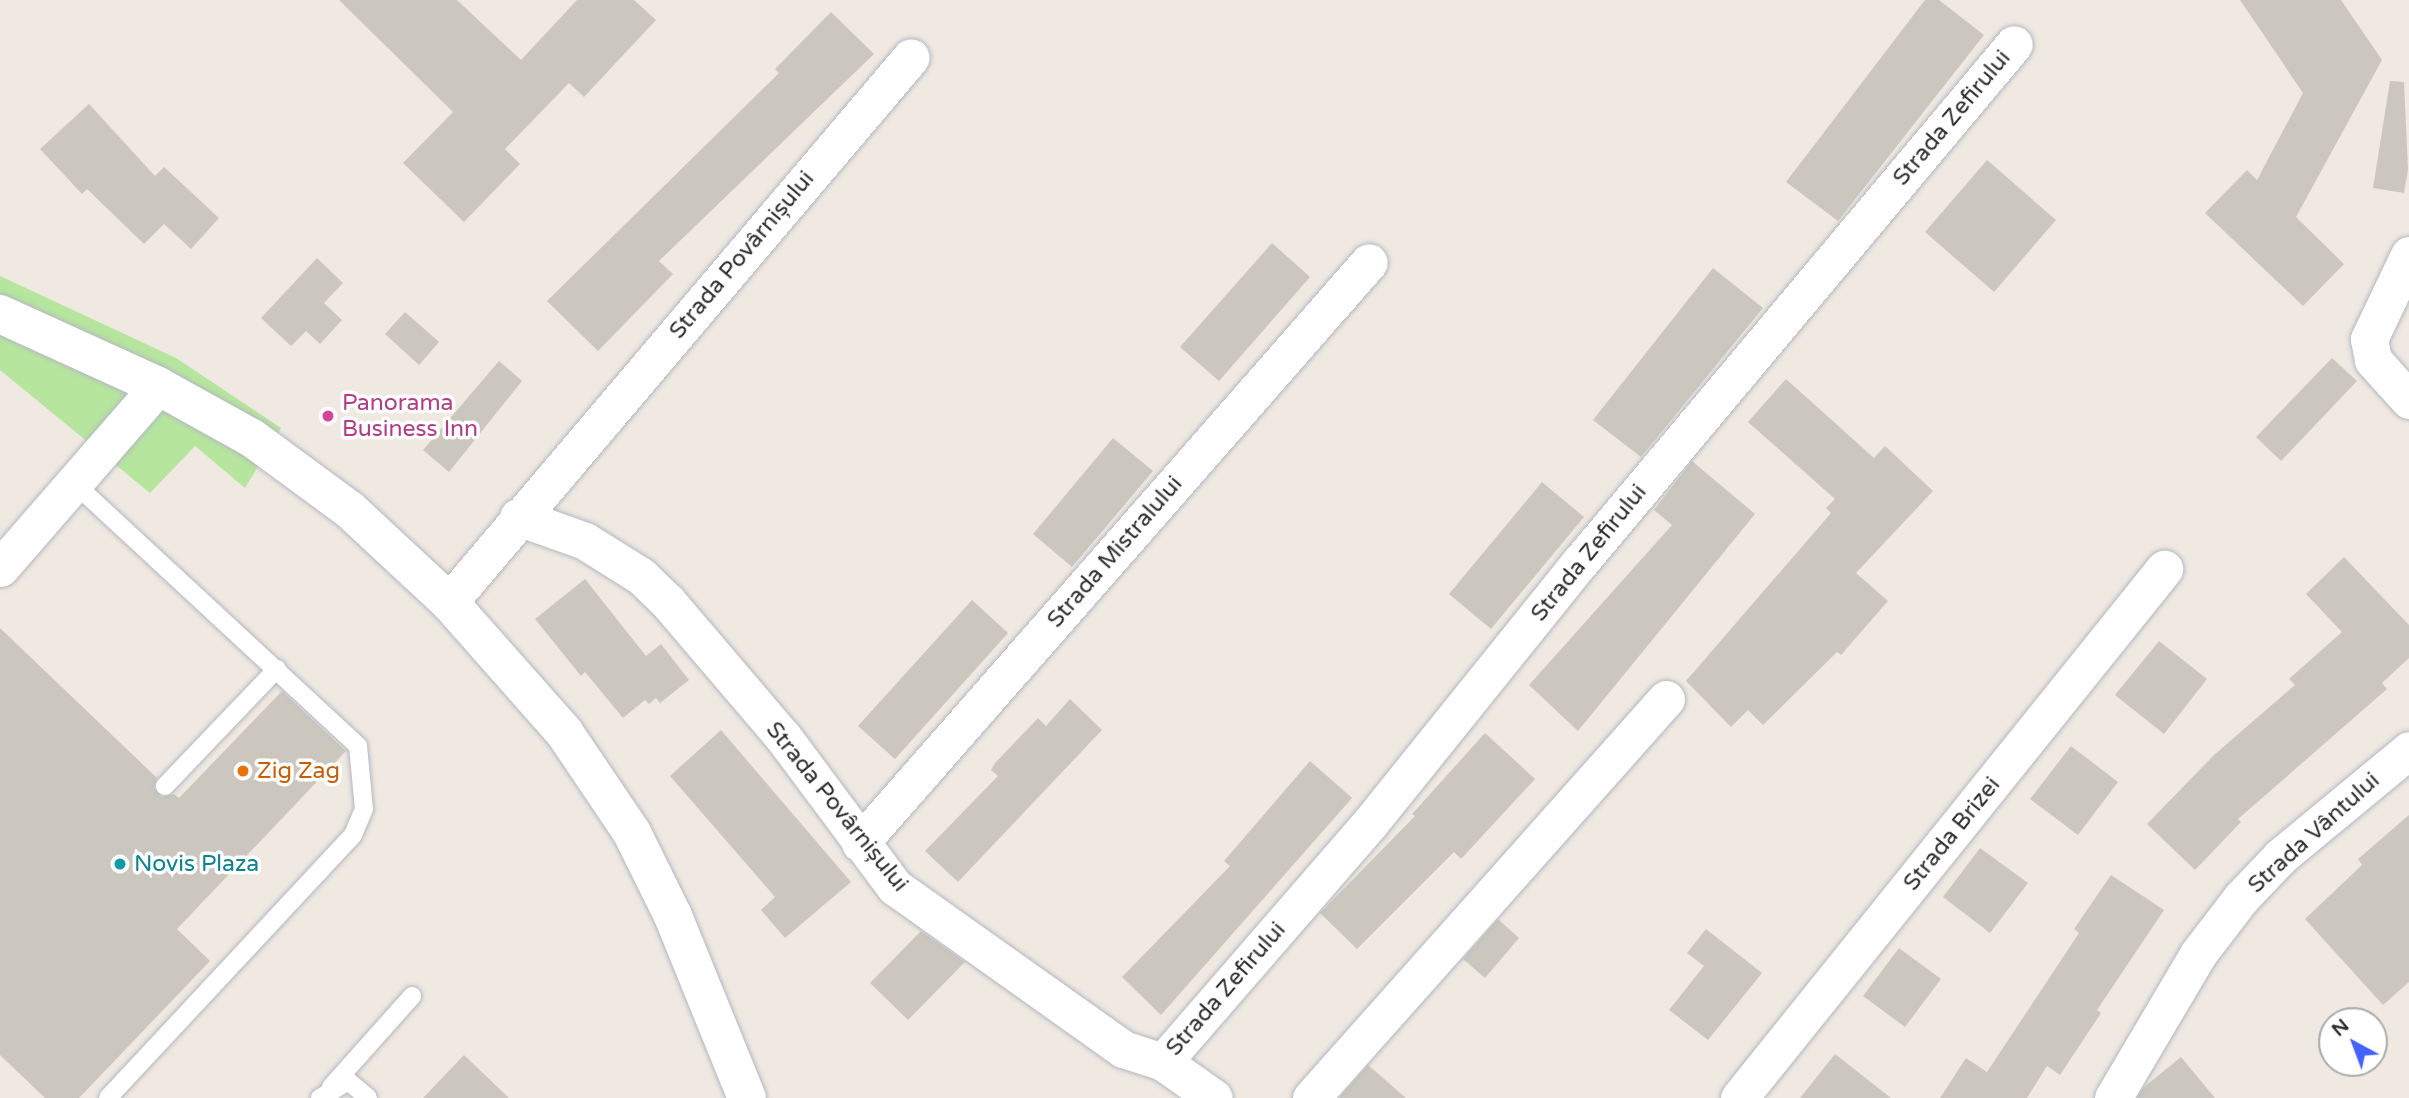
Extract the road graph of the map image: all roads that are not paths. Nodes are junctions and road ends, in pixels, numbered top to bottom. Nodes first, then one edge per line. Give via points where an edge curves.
1 (2014, 44) dead end
2 (911, 57) dead end
3 (2409, 255) edge
4 (1369, 262) dead end
5 (0, 315) edge
6 (158, 386) junction
7 (2409, 400) edge
8 (73, 482) junction
9 (518, 517) junction
10 (0, 568) edge
11 (2164, 569) dead end
12 (449, 602) junction
13 (277, 669) junction
14 (1666, 699) dead end
15 (2409, 750) edge
16 (165, 786) dead end
17 (860, 843) junction
18 (412, 996) dead end
19 (1163, 1062) junction
20 (326, 1093) edge
21 (108, 1098) edge
22 (368, 1098) edge
23 (747, 1098) edge
24 (1214, 1098) edge
25 (1311, 1098) edge
26 (1739, 1098) edge
27 (2113, 1098) edge

1 - 19 street, Strada Zefirului via 1581,561 1370,823
2 - 9 street, Strada Povârnișului
3 - 7 street via 2372,326 2373,360
4 - 17 street, Strada Mistralului
5 - 6 main road
6 - 8 street
6 - 12 main road via 289,462
8 - 10 street
8 - 13 lane
9 - 12 street, Strada Povârnișului
9 - 17 street, Strada Povârnișului via 585,541 641,576 668,601 783,737
11 - 26 street, Strada Brizei
12 - 23 main road via 564,732 632,833 673,916
13 - 16 lane
13 - 21 lane via 358,746 365,809 353,835
14 - 25 street
15 - 27 street, Strada Vântului via 2281,856 2241,898 2198,954
17 - 19 street, Strada Povârnișului via 895,887 1042,995 1123,1049
18 - 20 lane
19 - 24 street, Strada Povârnișului
20 - 22 lane via 348,1081

